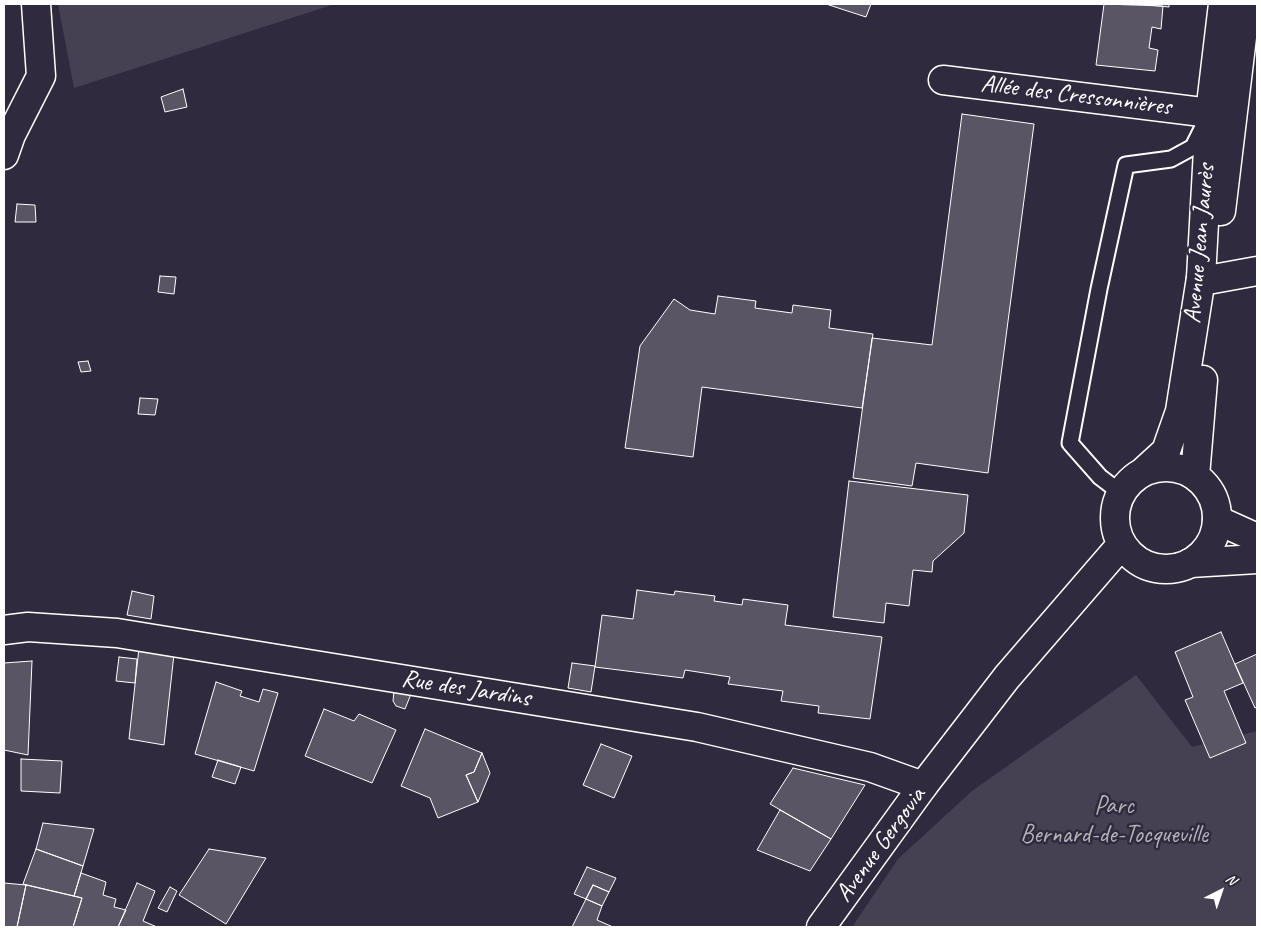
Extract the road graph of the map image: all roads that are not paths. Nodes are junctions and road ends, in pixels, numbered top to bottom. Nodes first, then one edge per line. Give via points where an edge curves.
1 (36, 4) edge
2 (1223, 4) edge
3 (1246, 4) edge
4 (943, 80) dead end
5 (1235, 99) junction
6 (1210, 112) junction
7 (4, 155) edge
8 (1257, 271) edge
9 (1207, 278) junction
10 (1143, 472) junction
11 (1195, 476) junction
12 (1121, 493) junction
13 (1217, 520) junction
14 (1257, 538) edge
15 (1122, 544) junction
16 (1257, 559) edge
17 (1190, 563) junction
18 (4, 630) edge
19 (923, 786) junction
20 (821, 927) edge

1 - 7 main road via 41,76 10,134
2 - 6 main road, Avenue Jean Jaurès
3 - 5 main road, Avenue Jean Jaurès
4 - 6 main road, Allée des Cressonnières
5 - 6 lane
5 - 9 main road, Avenue Jean Jaurès
6 - 9 main road, Avenue Jean Jaurès
6 - 12 lane via 1193,146 1171,159 1126,165 1070,443 1100,477
8 - 9 main road
9 - 10 main road, Avenue Jean Jaurès via 1180,411 1166,451
9 - 11 main road, Avenue Jean Jaurès via 1208,343
10 - 11 main road via 1169,467
10 - 12 main road
11 - 13 main road via 1215,502
12 - 15 main road via 1115,519
13 - 14 main road
13 - 17 main road via 1210,545
15 - 17 main road via 1134,557 1148,565 1178,568
15 - 19 main road, Avenue Gergovia via 1007,677
16 - 17 main road
18 - 19 main road, Rue des Jardins via 28,627 117,633 678,724 870,768
19 - 20 main road, Avenue Gergovia

